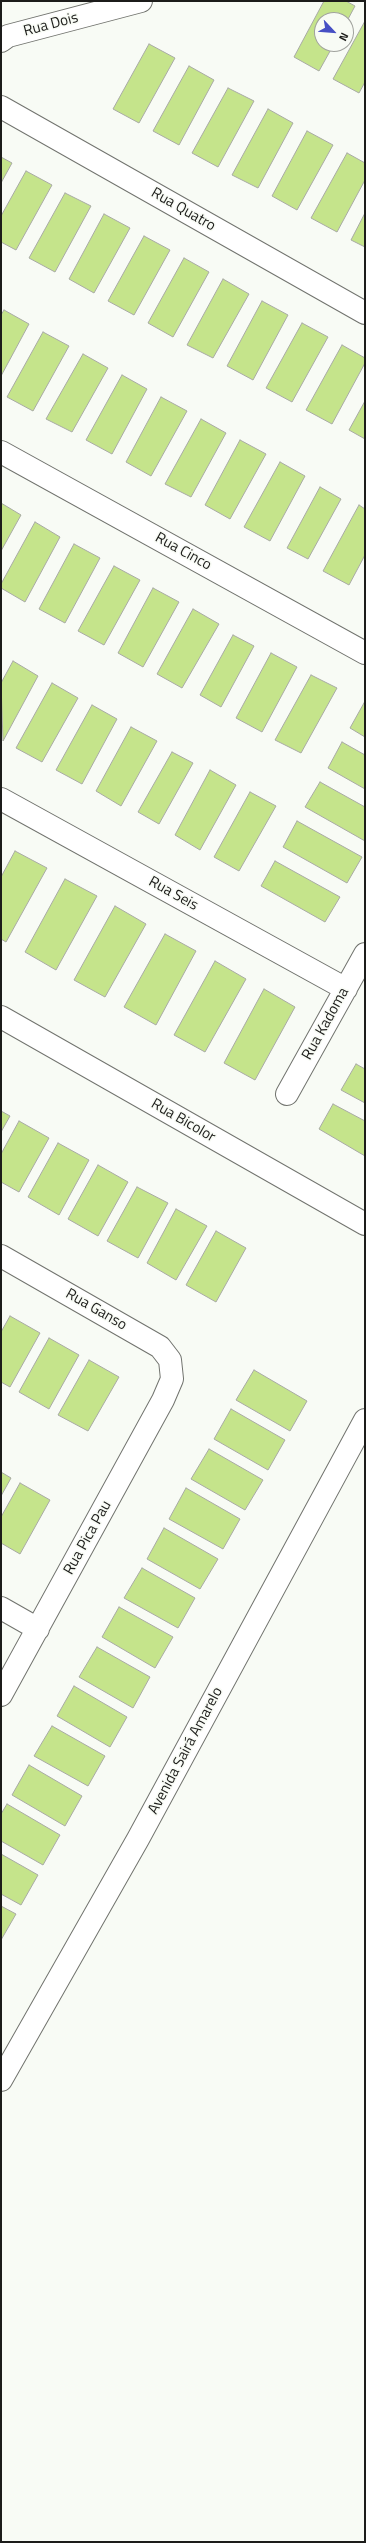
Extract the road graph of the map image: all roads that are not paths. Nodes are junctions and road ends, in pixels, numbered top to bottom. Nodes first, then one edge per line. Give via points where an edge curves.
1 (141, 1) edge
2 (5, 39) edge
3 (1, 107) edge
4 (365, 313) edge
5 (1, 452) edge
6 (365, 653) edge
7 (1, 799) edge
8 (365, 954) edge
9 (346, 989) junction
10 (1, 1017) edge
11 (287, 1094) dead end
12 (365, 1224) edge
13 (1, 1256) edge
14 (172, 1379) joint
15 (365, 1420) edge
16 (1, 1608) edge
17 (38, 1629) junction
18 (1, 1695) edge
19 (1, 2080) edge

1 - 2 street, Rua Dois
3 - 4 street, Rua Quatro
5 - 6 street, Rua Cinco
7 - 9 street, Rua Seis
8 - 9 street, Rua Kadoma
9 - 11 street, Rua Kadoma
10 - 12 street, Rua Bicolor
13 - 14 street, Rua Ganso via 160,1347 170,1360
14 - 17 street, Rua Pica Pau
15 - 19 street, Avenida Sairá Amarelo via 138,1839
16 - 17 street
17 - 18 street, Rua Pica Pau

